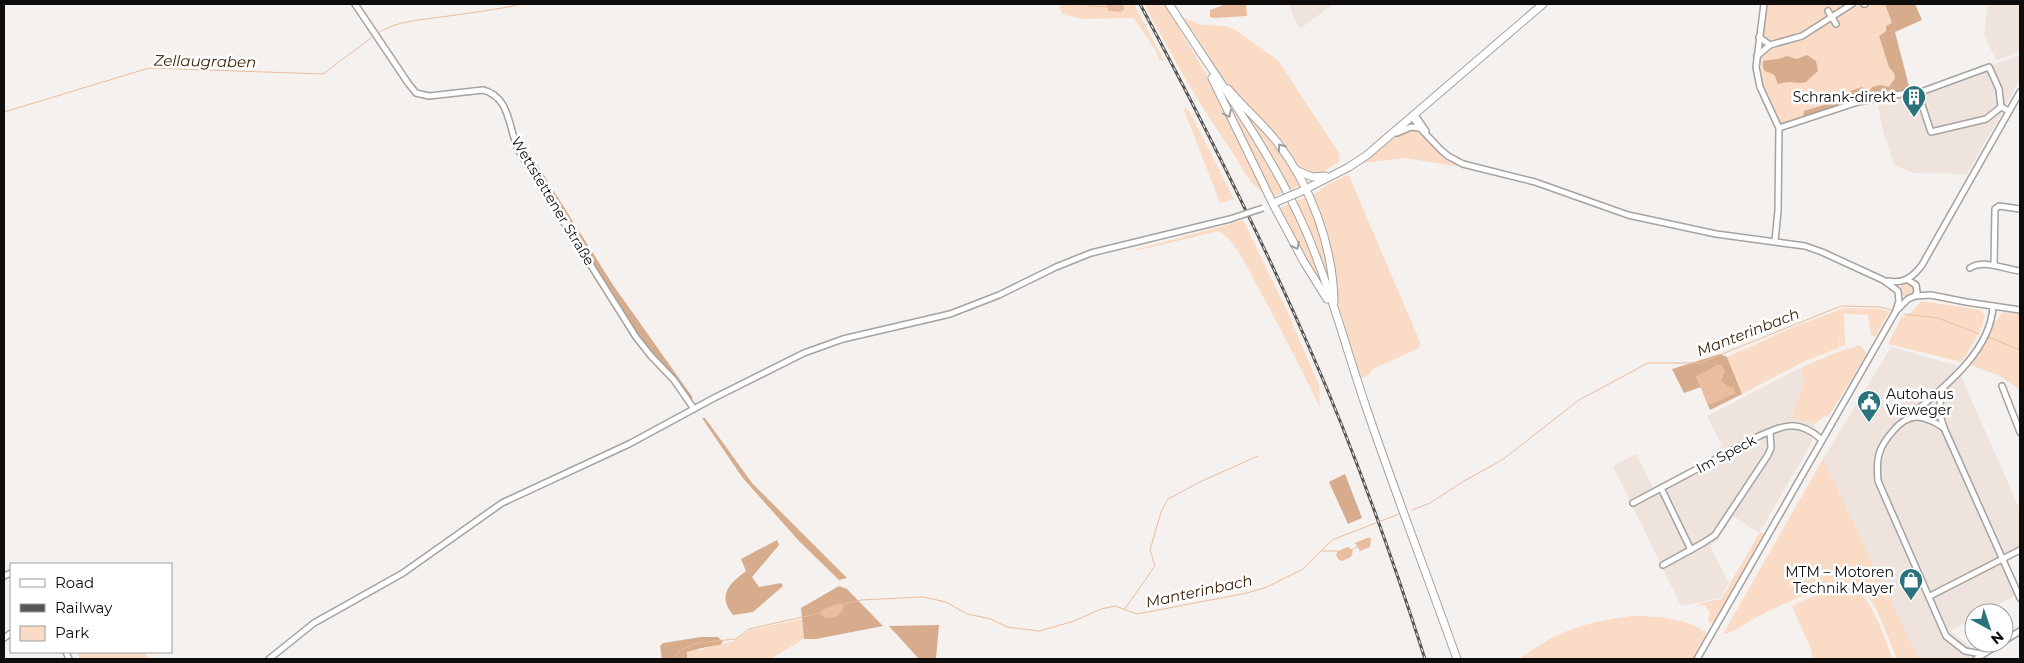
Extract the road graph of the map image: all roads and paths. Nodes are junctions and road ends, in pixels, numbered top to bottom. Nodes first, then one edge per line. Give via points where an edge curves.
1 (355, 4) edge
2 (1168, 4) edge
3 (1543, 4) edge
4 (1764, 4) edge
5 (1852, 4) edge
6 (1828, 11) dead end
7 (1831, 16) junction
8 (1836, 24) dead end
9 (1759, 37) junction
10 (1191, 39) junction
11 (1770, 45) junction
12 (1757, 56) junction
13 (1205, 60) junction
14 (2020, 92) edge
15 (1918, 93) junction
16 (2001, 107) junction
17 (1422, 109) junction
18 (2009, 111) junction
19 (1412, 116) junction
20 (1420, 122) junction
21 (1420, 128) junction
22 (1780, 128) junction
23 (1427, 133) junction
24 (1387, 138) junction
25 (1296, 170) junction
26 (1333, 175) junction
27 (1304, 190) junction
28 (1275, 203) junction
29 (2020, 209) edge
30 (1775, 241) junction
31 (1922, 265) junction
32 (1994, 265) junction
33 (1970, 268) dead end
34 (2020, 271) edge
35 (1883, 280) junction
36 (1905, 280) junction
37 (1916, 286) junction
38 (1899, 293) junction
39 (1930, 295) junction
40 (1915, 296) junction
41 (1908, 299) junction
42 (1993, 306) junction
43 (1334, 310) junction
44 (2020, 310) edge
45 (1896, 311) junction
46 (1337, 317) junction
47 (2002, 386) dead end
48 (1942, 389) junction
49 (694, 409) junction
50 (1909, 417) junction
51 (1944, 428) junction
52 (1770, 432) junction
53 (2020, 432) edge
54 (1821, 439) junction
55 (1661, 488) junction
56 (1633, 503) dead end
57 (1691, 550) junction
58 (2020, 550) edge
59 (2002, 559) junction
60 (1663, 565) dead end
61 (1930, 596) junction
62 (2020, 598) edge
63 (1982, 654) joint
64 (269, 659) edge
65 (1457, 659) edge
66 (1697, 659) edge
67 (1976, 659) edge

1 - 49 street, Wettstettener Straße via 416,93 429,96 483,90 503,102 513,138 524,158 643,347 674,380
2 - 10 main road
3 - 17 main road
4 - 9 street
5 - 7 street
6 - 7 street
7 - 8 street
7 - 11 street via 1802,36
9 - 11 street
9 - 12 street
10 - 13 main road
10 -> 28 main road
11 - 12 street
12 - 22 street via 1760,86
25 -> 13 main road via 1276,141
13 - 43 main road via 1260,143 1284,186 1320,266
14 - 18 street
15 - 16 street via 1931,132 1986,119
15 - 16 street via 1989,67 1999,89
15 - 22 street via 1858,102
16 - 18 street
17 - 19 main road
17 - 20 street
18 - 31 street
19 - 20 street
19 - 21 street
19 - 24 main road
20 - 23 street
21 - 23 street
21 - 24 street via 1404,128
22 - 30 street
23 - 30 street via 1448,156 1463,164 1548,186 1613,210 1716,234
24 - 26 main road
25 - 26 main road via 1312,177
25 - 27 main road
26 - 27 main road
27 - 28 main road, bridge
27 - 43 main road via 1324,239 1334,290
28 -> 46 main road
28 - 49 street, bridge via 1230,219 1075,259 950,314 827,344
29 - 32 street via 2000,206 1995,209
30 - 35 street via 1815,249
31 - 36 street
31 - 37 street
32 - 33 street via 1976,264
32 - 34 street
35 - 36 street
35 - 38 street
36 - 37 street
36 - 38 street via 1899,286
37 - 39 street
37 - 40 street
38 - 41 street
38 - 45 street
39 - 40 street
39 - 42 street
40 - 41 street
41 - 45 street
42 - 44 street
42 - 48 street via 1980,344 1965,366
43 - 46 main road
45 - 54 street
46 - 65 main road via 1369,416
47 - 53 street
48 - 50 street
48 - 51 street via 1939,412
49 - 64 street via 502,503 403,573 314,623
50 - 51 street via 1931,420
50 - 61 street via 1900,422 1882,444 1876,463 1878,481
51 - 59 street
52 - 54 street, Im Speck via 1796,426 1813,432
52 - 55 street, Im Speck
52 - 57 street via 1768,455 1719,530
54 - 66 street
55 - 56 street, Im Speck
55 - 57 street
57 - 60 street
58 - 59 street
59 - 61 street
59 - 62 street
61 - 63 street via 1946,636 1965,651
63 - 67 street

